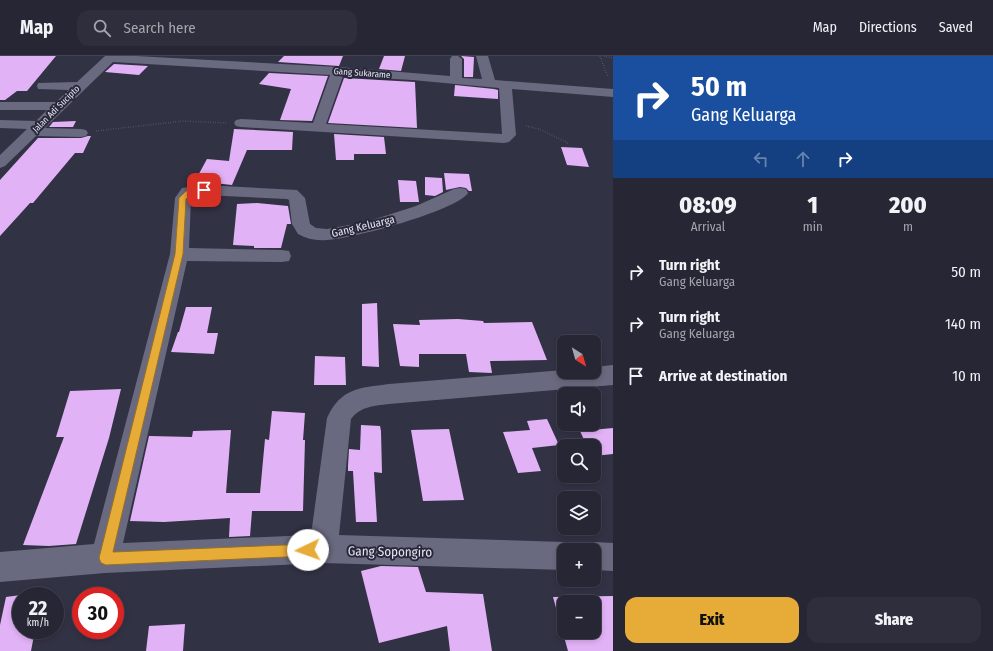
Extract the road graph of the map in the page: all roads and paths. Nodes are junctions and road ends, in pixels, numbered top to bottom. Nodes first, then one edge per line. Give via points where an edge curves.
1 (482, 56) edge
2 (600, 56) edge
3 (604, 56) edge
4 (111, 57) edge
5 (613, 58) edge
6 (456, 59) dead end
7 (253, 61) edge
8 (380, 62) dead end
9 (338, 71) junction
10 (375, 74) junction
11 (456, 81) junction
12 (490, 84) junction
13 (505, 85) junction
14 (43, 86) dead end
15 (79, 86) junction
16 (608, 93) edge
17 (0, 106) edge
18 (58, 106) junction
19 (508, 123) junction
20 (0, 124) edge
21 (241, 124) joint
22 (318, 128) junction
23 (34, 131) junction
24 (81, 133) joint
25 (0, 137) edge
26 (568, 143) dead end
27 (0, 163) edge
28 (460, 193) dead end
29 (179, 254) junction
30 (282, 256) dead end
31 (613, 375) edge
32 (323, 549) junction
33 (557, 556) edge
34 (601, 556) edge
35 (613, 557) edge
36 (106, 558) junction
37 (0, 567) edge

1 - 12 street
2 - 16 path via 610,84
3 - 5 path
4 - 7 street, Gang Sukarame
4 - 15 street, Jalan Adi Sucipto
6 - 11 street
7 - 9 street, Gang Sukarame
8 - 10 street
9 - 10 street, Gang Sukarame
9 - 22 street
10 - 11 street, Gang Sukarame
11 - 12 street, Gang Sukarame
12 - 13 street, Gang Sukarame
13 - 16 street, Gang Sukarame
13 - 19 street
14 - 15 street
15 - 18 street, Jalan Adi Sucipto
17 - 18 street
18 - 23 street, Jalan Adi Sucipto
19 - 22 street via 509,135 499,139
19 - 26 path via 539,130
20 - 23 street
21 - 22 street
21 - 24 path via 183,121
23 - 24 street
23 - 25 street
23 - 27 street, Jalan Adi Sucipto
28 - 29 street, Gang Keluarga via 410,215 362,229 322,236 304,230 300,223 300,210 295,196 196,190 188,192 183,198
29 - 30 street
29 - 36 street, Gang Keluarga
31 - 32 street via 389,394 349,403 339,418
32 - 33 street, Gang Sopongiro
32 - 36 street, Gang Sopongiro
34 - 35 street
36 - 37 street, Gang Sopongiro

